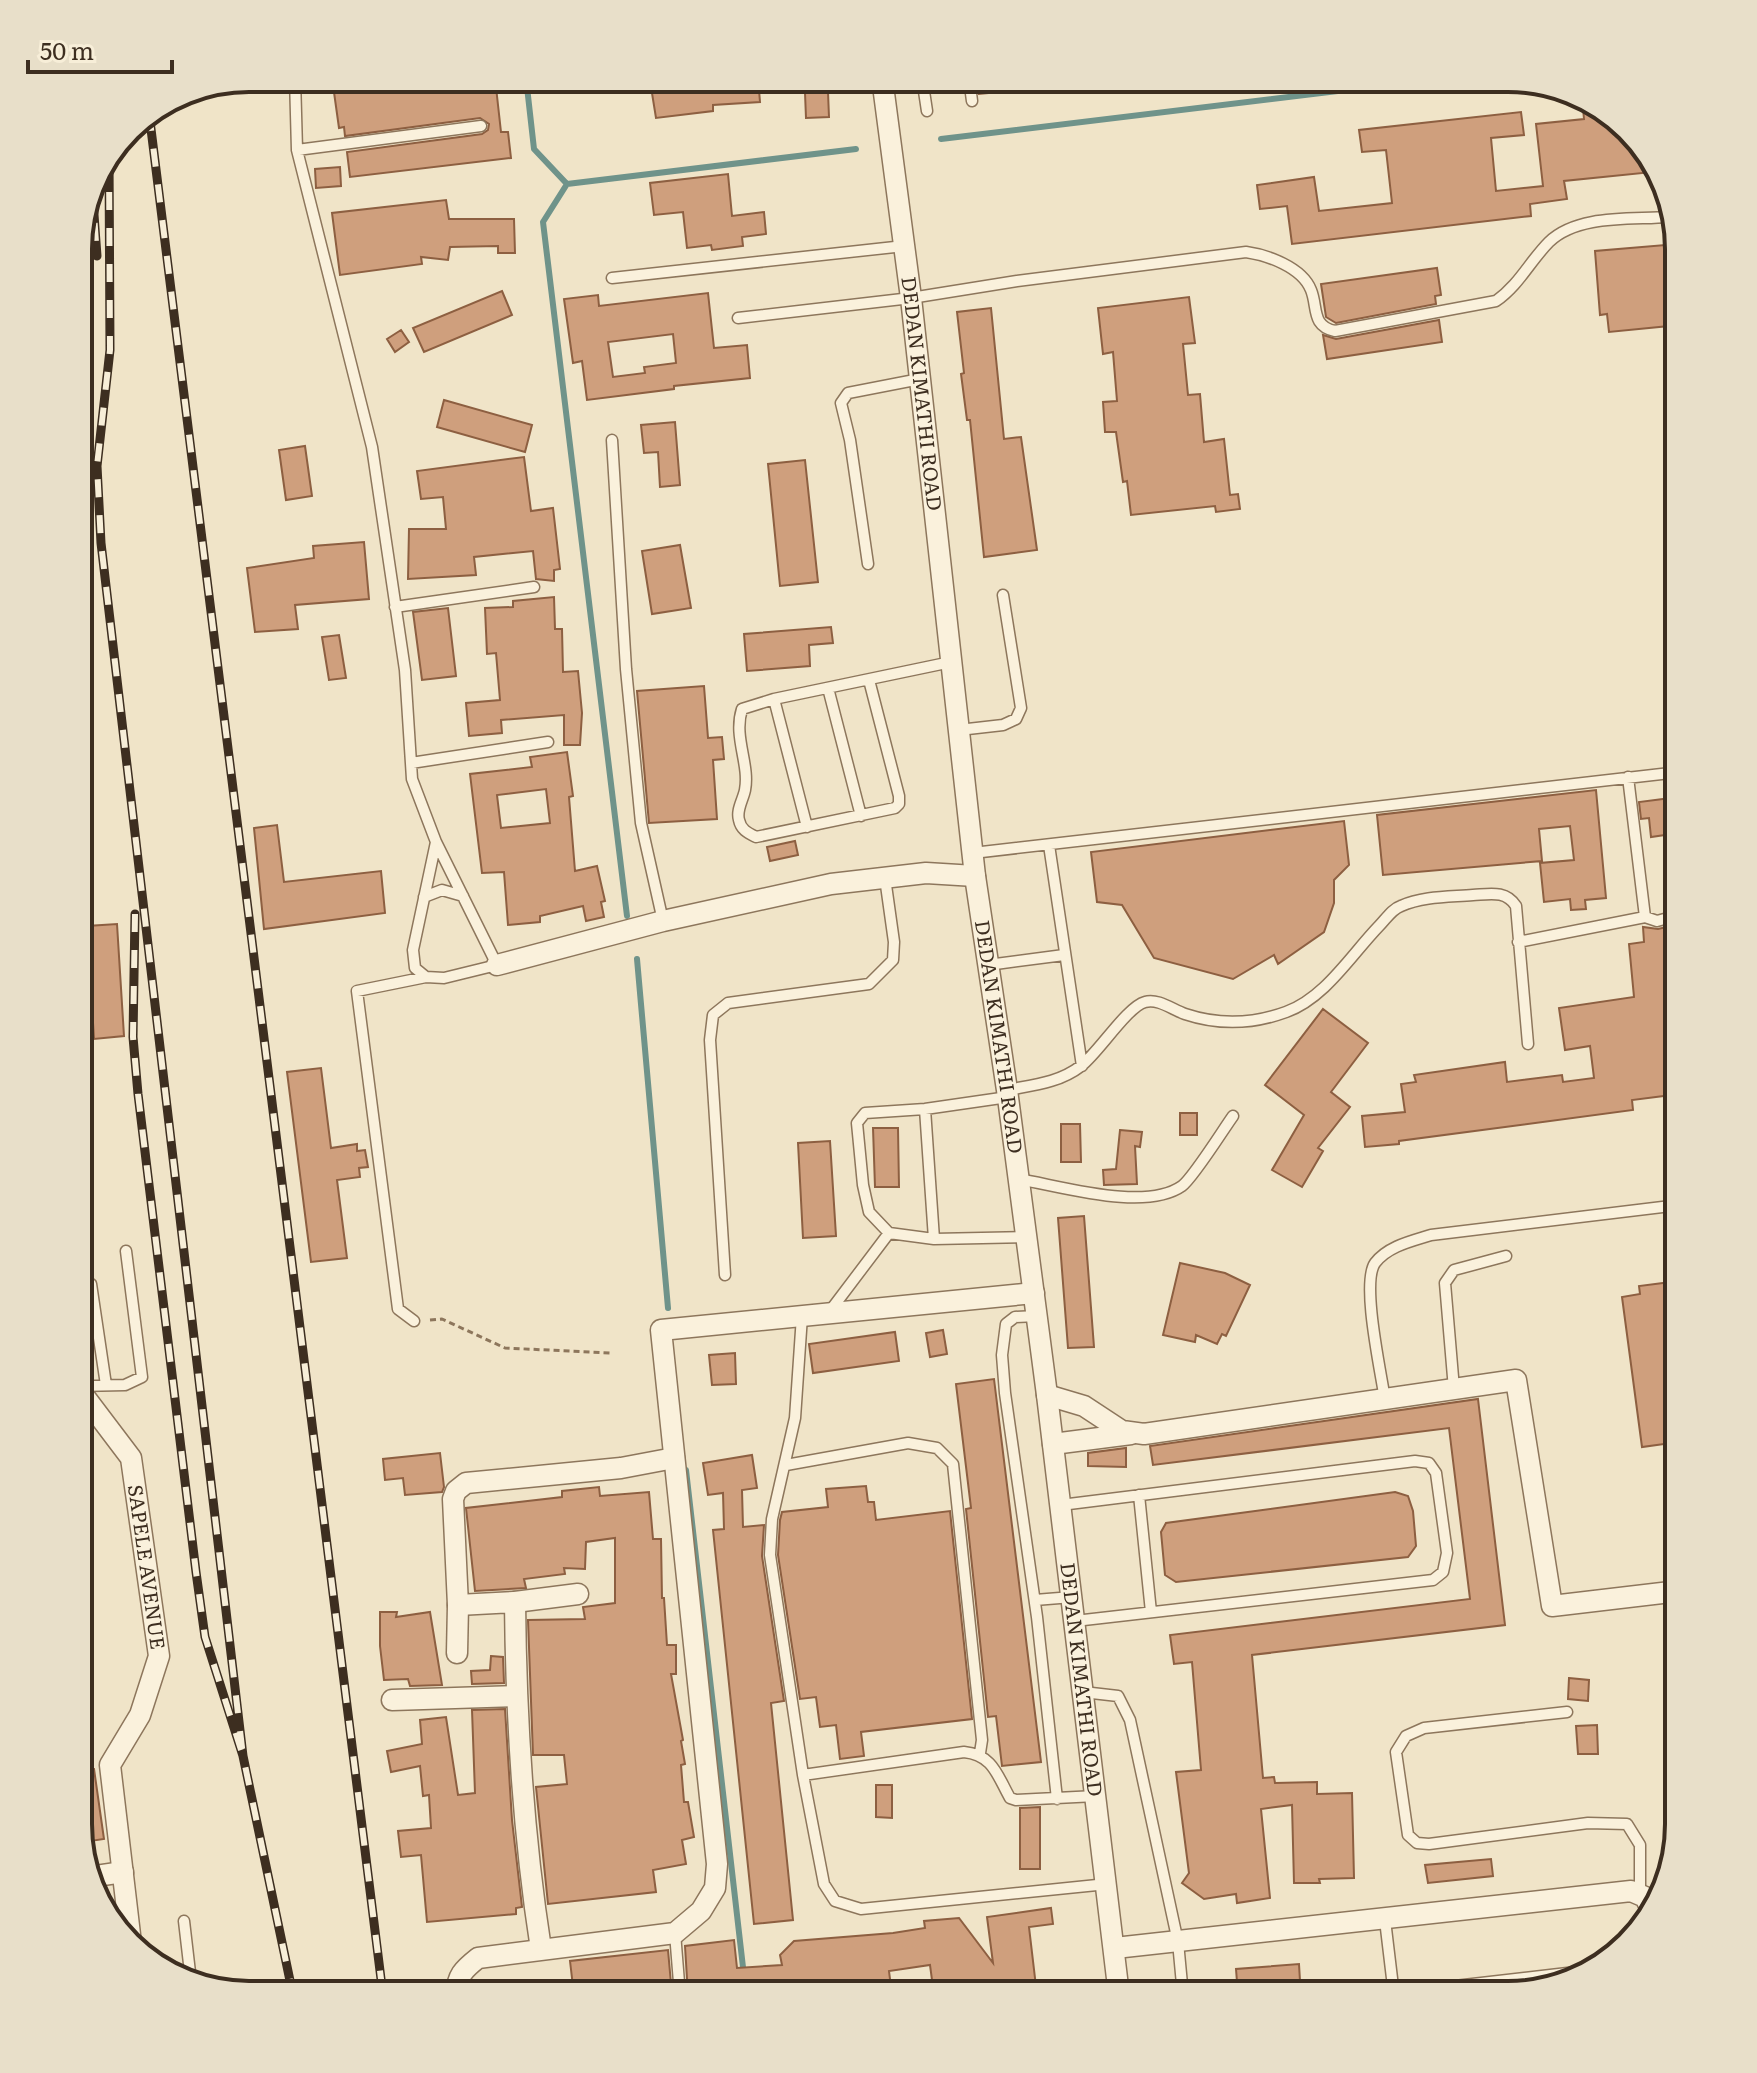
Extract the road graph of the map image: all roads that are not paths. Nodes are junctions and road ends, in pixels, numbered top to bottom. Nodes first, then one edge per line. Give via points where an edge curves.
1 (295, 92) edge
2 (884, 92) edge
3 (924, 92) edge
4 (971, 92) edge
5 (972, 101) dead end
6 (927, 111) dead end
7 (481, 126) dead end
8 (297, 150) junction
9 (1662, 218) edge
10 (904, 246) junction
11 (612, 278) dead end
12 (911, 298) junction
13 (738, 318) dead end
14 (920, 379) junction
15 (612, 440) dead end
16 (868, 564) dead end
17 (534, 587) dead end
18 (1003, 595) dead end
19 (395, 607) junction
20 (951, 662) junction
21 (869, 680) junction
22 (828, 688) junction
23 (774, 699) junction
24 (959, 730) junction
25 (548, 742) dead end
26 (411, 763) junction
27 (1665, 773) edge
28 (1628, 777) junction
29 (861, 816) junction
30 (807, 827) junction
31 (436, 842) junction
32 (1049, 845) junction
33 (973, 853) junction
34 (975, 876) junction
35 (885, 878) junction
36 (463, 896) junction
37 (424, 897) junction
38 (1645, 917) junction
39 (1665, 919) edge
40 (663, 921) junction
41 (1518, 942) junction
42 (1064, 955) junction
43 (497, 965) junction
44 (988, 965) junction
45 (426, 977) junction
46 (1528, 1044) dead end
47 (1082, 1066) junction
48 (1008, 1094) junction
49 (925, 1109) junction
50 (1233, 1116) dead end
51 (1018, 1179) junction
52 (1665, 1207) edge
53 (889, 1233) junction
54 (1026, 1237) junction
55 (934, 1239) junction
56 (126, 1251) dead end
57 (1506, 1256) dead end
58 (725, 1275) dead end
59 (92, 1291) edge
60 (1034, 1293) junction
61 (829, 1313) junction
62 (802, 1316) junction
63 (1037, 1316) junction
64 (414, 1321) road end
65 (106, 1385) junction
66 (92, 1386) edge
67 (1454, 1389) junction
68 (1047, 1395) junction
69 (1385, 1400) junction
70 (92, 1406) edge
71 (1131, 1434) junction
72 (1053, 1444) junction
73 (674, 1458) junction
74 (786, 1465) junction
75 (1139, 1495) junction
76 (1061, 1505) junction
77 (1665, 1593) edge
78 (578, 1594) dead end
79 (1072, 1597) junction
80 (1035, 1600) junction
81 (515, 1602) junction
82 (458, 1605) junction
83 (1151, 1612) junction
84 (1075, 1621) junction
85 (457, 1653) dead end
86 (1083, 1692) junction
87 (516, 1696) junction
88 (392, 1700) dead end
89 (1567, 1712) dead end
90 (980, 1753) junction
91 (803, 1775) junction
92 (1096, 1796) junction
93 (1057, 1799) junction
94 (123, 1872) junction
95 (101, 1875) edge
96 (1107, 1884) junction
97 (1640, 1893) junction
98 (1646, 1898) edge
99 (126, 1920) edge
100 (1385, 1920) junction
101 (184, 1921) dead end
102 (675, 1933) junction
103 (1178, 1942) junction
104 (1115, 1948) junction
105 (541, 1949) junction
106 (190, 1969) edge
107 (1550, 1975) edge
108 (457, 1981) edge
109 (679, 1981) edge
110 (1118, 1981) edge
111 (1182, 1981) edge
112 (1392, 1981) edge
113 (1498, 1981) edge

1 - 8 lane
2 - 10 street, DEDAN KIMATHI ROAD
3 - 6 lane
4 - 5 lane
7 - 8 lane
8 - 19 lane via 372,447
9 - 12 lane via 1593,223 1561,232 1511,291 1496,301 1335,331 1318,320 1307,283 1278,262 1246,252
10 - 11 lane
10 - 12 street, DEDAN KIMATHI ROAD
12 - 13 lane
12 - 14 street, DEDAN KIMATHI ROAD
14 - 16 lane via 848,393 841,403
14 - 20 street, DEDAN KIMATHI ROAD
15 - 40 lane via 641,823
17 - 19 lane
18 - 24 lane via 1021,708 1016,719 1003,725
19 - 26 lane
20 - 21 lane
20 - 24 street, DEDAN KIMATHI ROAD
21 - 22 lane
21 - 29 lane via 899,804
22 - 23 lane
22 - 29 lane
23 - 30 lane
23 - 30 lane via 742,709 737,723 746,788 738,820 756,837
24 - 33 street, DEDAN KIMATHI ROAD
25 - 26 lane
26 - 31 lane
27 - 28 lane
28 - 32 lane
28 - 38 lane
29 - 30 lane
31 - 36 lane
31 - 37 lane
32 - 33 lane
32 - 42 lane
33 - 34 street, DEDAN KIMATHI ROAD
34 - 35 street via 926,873
34 - 44 street, DEDAN KIMATHI ROAD
35 - 40 street via 831,884
35 - 58 lane via 893,960 869,984 728,1003 713,1015 710,1040
36 - 37 lane via 442,890
36 - 43 lane
37 - 45 lane via 413,950 415,968
38 - 39 lane
38 - 41 lane
40 - 43 street
41 - 46 lane
41 - 47 lane via 1516,906 1510,898 1497,893 1415,901 1397,907 1329,982 1287,1012 1232,1023 1145,1002
42 - 44 lane
42 - 47 lane
43 - 45 lane via 462,975
44 - 48 street, DEDAN KIMATHI ROAD
45 - 64 lane via 357,991 398,1309
47 - 48 lane via 1067,1076
48 - 49 lane
48 - 51 street, DEDAN KIMATHI ROAD
49 - 53 lane via 865,1113 857,1123 869,1212
49 - 55 lane
50 - 51 lane via 1183,1186 1154,1198 1125,1198
51 - 54 street, DEDAN KIMATHI ROAD
52 - 69 lane via 1431,1235 1398,1245 1375,1263 1368,1288
53 - 55 lane
53 - 61 lane
54 - 55 lane
54 - 60 street, DEDAN KIMATHI ROAD
56 - 65 lane via 142,1377 125,1385
57 - 67 lane via 1454,1270 1445,1283
59 - 65 lane
60 - 61 street
60 - 63 street, DEDAN KIMATHI ROAD
61 - 62 street
62 - 73 street via 661,1330
62 - 74 lane
63 - 68 street, DEDAN KIMATHI ROAD
63 - 80 lane via 1015,1317 1006,1324 1002,1355
65 - 66 lane
67 - 69 street
67 - 77 street via 1518,1382 1552,1606
68 - 71 street via 1084,1406
68 - 72 street, DEDAN KIMATHI ROAD
69 - 71 street
70 - 94 street, SAPELE AVENUE via 131,1458 159,1656 140,1715 110,1765
71 - 72 street
72 - 76 street, DEDAN KIMATHI ROAD
73 - 82 street via 466,1483 453,1499
73 - 102 street via 717,1864 715,1888 701,1911
74 - 90 lane via 908,1443 937,1448 953,1464
74 - 91 lane via 772,1519 770,1555
75 - 76 lane
75 - 83 lane
75 - 83 lane via 1429,1463 1436,1473 1447,1553 1443,1572 1433,1580
76 - 79 street, DEDAN KIMATHI ROAD
78 - 81 street
79 - 80 lane
79 - 84 street, DEDAN KIMATHI ROAD
80 - 93 lane
81 - 82 street
81 - 87 street
82 - 85 street
83 - 84 lane
84 - 86 street, DEDAN KIMATHI ROAD
86 - 92 street, DEDAN KIMATHI ROAD
86 - 103 lane via 1118,1696 1125,1707
87 - 88 street
87 - 105 street
89 - 97 lane via 1424,1728 1406,1736 1396,1752 1408,1835 1429,1844 1588,1823 1627,1824 1640,1845
90 - 91 lane
90 - 93 lane via 1010,1798
91 - 96 lane via 824,1884 835,1901 861,1909
92 - 93 lane
92 - 96 street, DEDAN KIMATHI ROAD
94 - 95 street
94 - 99 street, SAPELE AVENUE
96 - 104 street, DEDAN KIMATHI ROAD
97 - 98 street
97 - 100 street
100 - 103 street
100 - 112 lane
101 - 106 lane
102 - 105 street
102 - 109 lane
103 - 104 street
103 - 111 lane
104 - 110 street, DEDAN KIMATHI ROAD
105 - 108 street via 478,1958
107 - 113 lane

